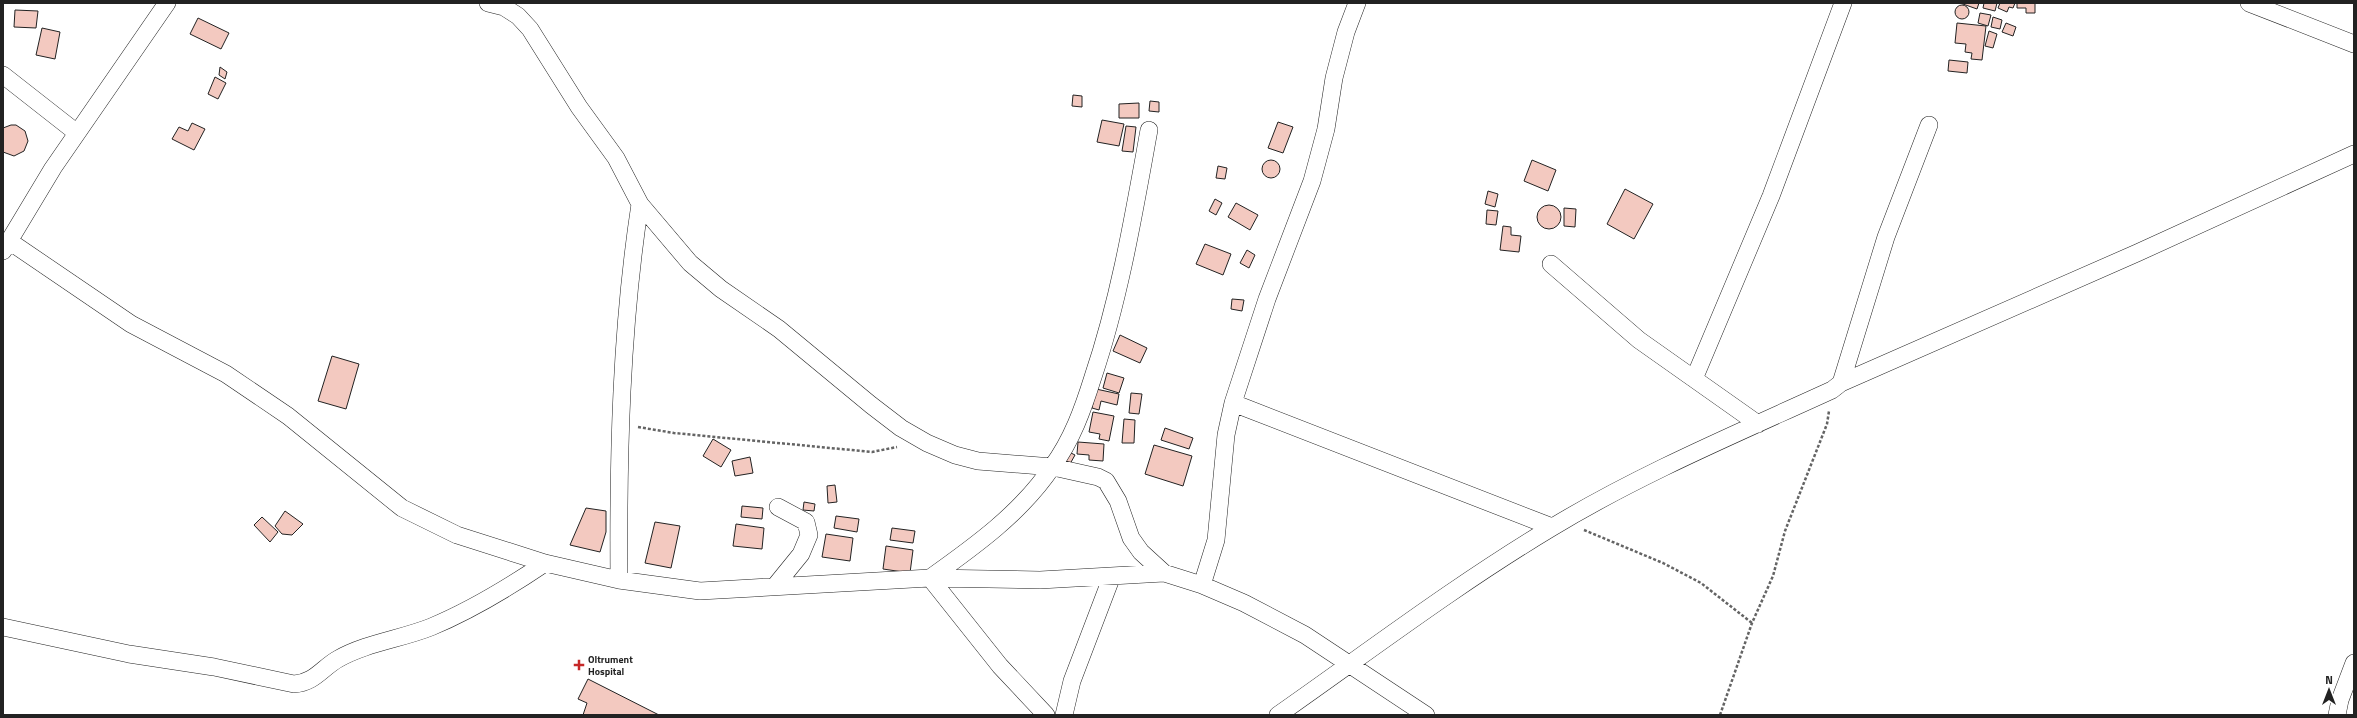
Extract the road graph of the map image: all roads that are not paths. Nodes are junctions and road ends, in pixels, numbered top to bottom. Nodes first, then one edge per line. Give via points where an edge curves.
1 (167, 3) edge
2 (488, 3) edge
3 (1358, 3) edge
4 (1843, 3) edge
5 (2249, 3) edge
6 (2354, 44) edge
7 (3, 75) edge
8 (1929, 125) dead end
9 (1149, 130) dead end
10 (77, 133) junction
11 (2354, 154) edge
12 (640, 204) junction
13 (6, 246) edge
14 (1551, 264) dead end
15 (1694, 379) junction
16 (1837, 387) junction
17 (1233, 403) junction
18 (1758, 424) junction
19 (1053, 467) junction
20 (778, 507) dead end
21 (1558, 524) junction
22 (545, 563) junction
23 (1164, 573) junction
24 (1112, 576) junction
25 (930, 578) junction
26 (619, 580) junction
27 (1202, 584) junction
28 (775, 586) junction
29 (3, 627) edge
30 (2354, 663) edge
31 (1349, 665) junction
32 (1046, 715) edge
33 (1064, 715) edge
34 (1278, 715) edge
35 (1426, 715) edge
36 (2337, 715) edge

1 - 10 street
2 - 12 street via 504,7 518,16 530,29 616,158
3 - 17 street via 1346,32 1334,78 1326,129 1312,181 1266,299
4 - 15 street via 1771,196
5 - 6 street
7 - 10 street
8 - 16 street via 1886,237
9 - 19 street via 1110,323 1079,421
10 - 13 street
11 - 16 street
12 - 19 street via 690,262 721,288 779,329 901,428 955,455 978,461
12 - 26 street via 631,262 623,348 618,505
13 - 22 street via 132,324 239,383 288,416 402,508 457,535
14 - 15 street via 1639,340
15 - 18 street
16 - 18 street
17 - 21 street
17 - 27 street via 1226,435 1216,540
18 - 21 street via 1615,492
19 - 23 street via 1106,481 1118,501 1131,538 1141,552
19 - 25 street via 1020,507 968,551
20 - 28 street via 806,522 809,535 801,554
21 - 31 street via 1478,574
22 - 26 street
22 - 29 street via 506,590 470,609 430,628 338,659 303,684 129,654
23 - 24 street
23 - 27 street
24 - 25 street via 1040,580
24 - 33 street via 1072,681
25 - 28 street
25 - 32 street via 1000,666
26 - 28 street via 700,591
27 - 31 street via 1305,635
30 - 36 street
31 - 34 street
31 - 35 street

